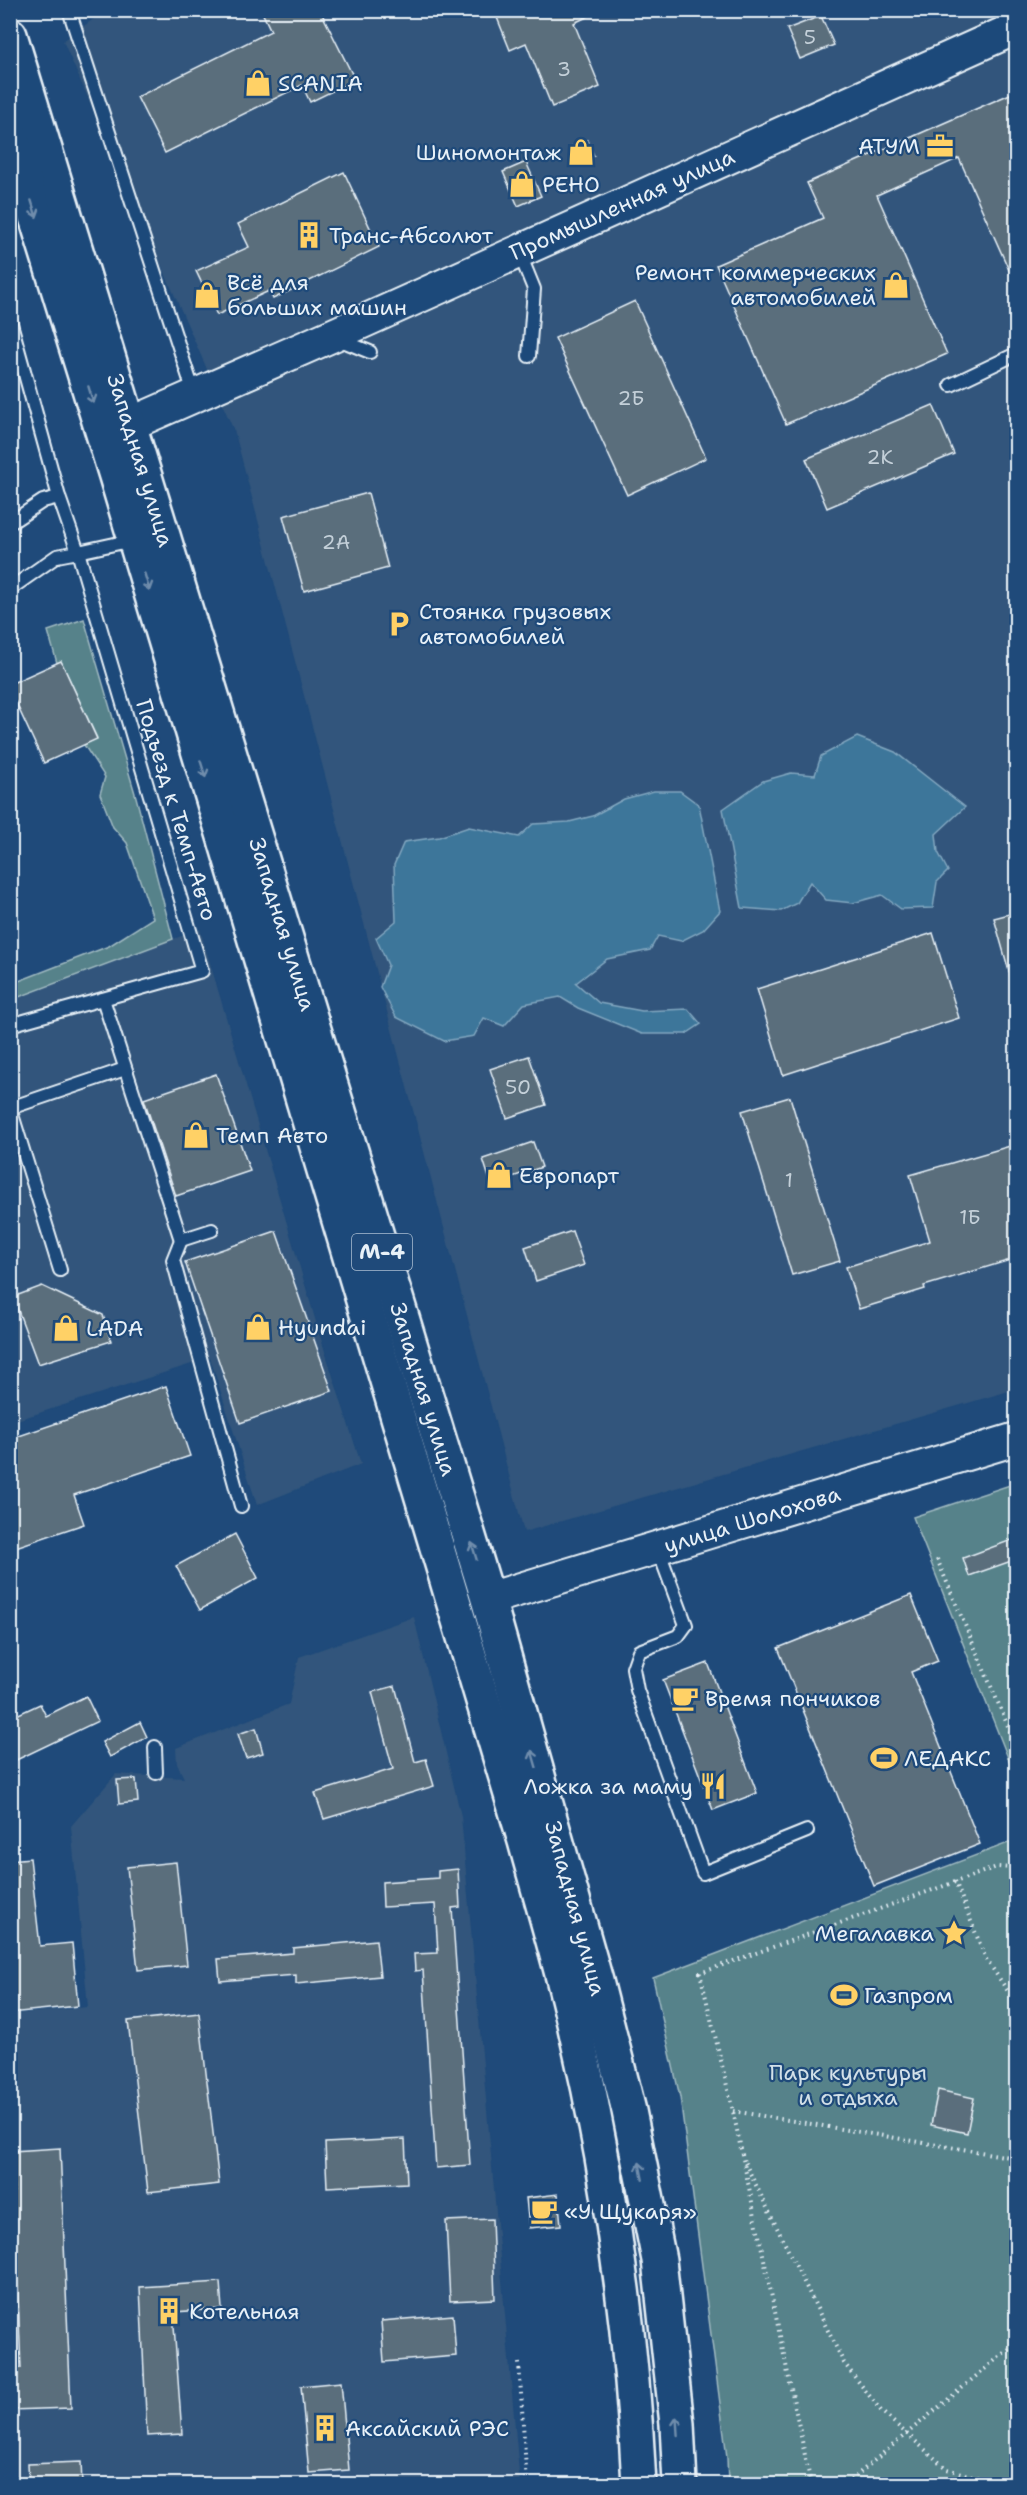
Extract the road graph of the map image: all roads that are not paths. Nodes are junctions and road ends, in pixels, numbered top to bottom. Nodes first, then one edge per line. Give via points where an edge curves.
1 (73, 12) edge
2 (1017, 28) edge
3 (10, 35) edge
4 (10, 133) edge
5 (519, 251) junction
6 (10, 320) edge
7 (331, 336) junction
8 (370, 352) dead end
9 (1017, 354) edge
10 (529, 356) dead end
11 (951, 385) dead end
12 (195, 397) junction
13 (130, 424) junction
14 (59, 497) junction
15 (10, 523) edge
16 (134, 540) junction
17 (78, 552) junction
18 (10, 589) edge
19 (103, 999) junction
20 (10, 1025) edge
21 (125, 1069) junction
22 (212, 1230) dead end
23 (181, 1240) junction
24 (60, 1270) dead end
25 (1017, 1439) edge
26 (241, 1506) dead end
27 (658, 1547) junction
28 (488, 1599) junction
29 (155, 1747) dead end
30 (156, 1773) dead end
31 (807, 1831) dead end
32 (639, 2484) edge
33 (680, 2484) edge

1 - 12 lane
2 - 5 street, Промышленная улица
3 - 13 main road, Западная улица / М-4
4 -> 16 main road, Западная улица / М-4
5 - 7 street, Промышленная улица
5 - 10 lane via 534,289
6 - 14 lane
7 - 8 lane
7 - 12 street, Промышленная улица
9 - 11 lane
12 - 13 street, Промышленная улица
28 -> 13 main road, Западная улица / М-4
14 - 15 lane via 43,501
14 - 17 lane
16 - 17 lane
16 -> 32 main road, Западная улица / М-4 via 525,1841 565,1987 594,2120 617,2262 630,2355
17 - 18 lane via 57,556
17 - 19 lane, Подъезд к Темп-Авто via 202,971
19 - 20 lane, Подъезд к Темп-Авто
19 - 21 lane
21 - 23 lane
21 - 24 lane via 10,1108
22 - 23 lane
23 - 26 lane via 173,1260
25 - 27 street, улица Шолохова
27 - 28 street, улица Шолохова
27 - 31 lane via 686,1625 678,1636 639,1651 633,1668 637,1690 704,1873
33 -> 28 main road, Западная улица / М-4 via 659,2260 629,2111
29 - 30 lane

